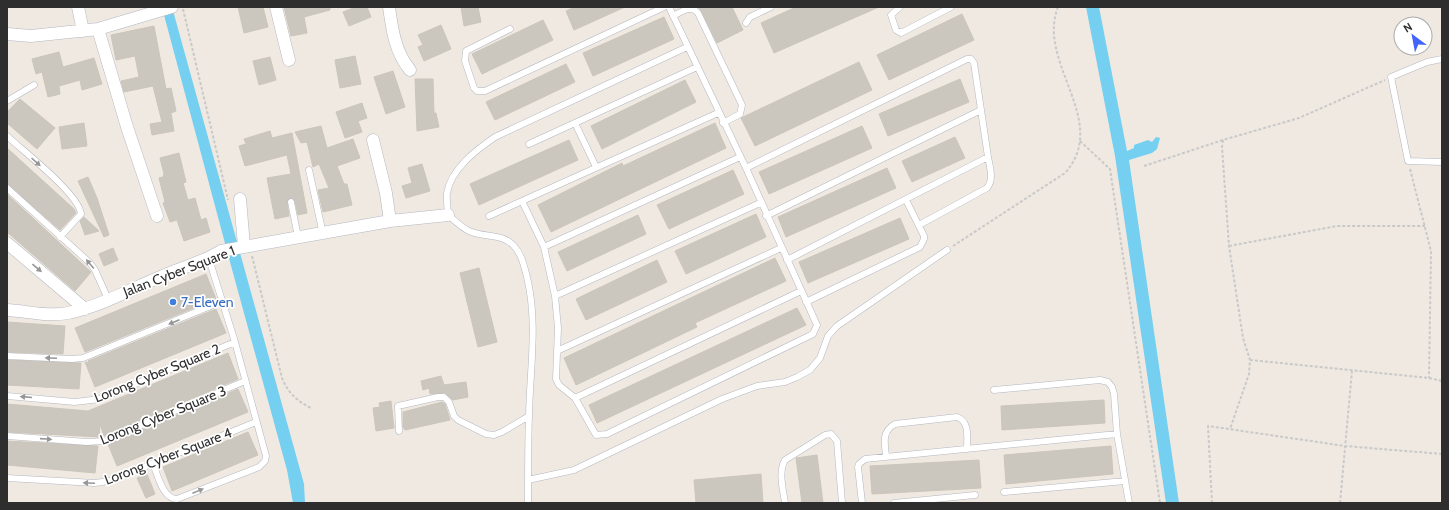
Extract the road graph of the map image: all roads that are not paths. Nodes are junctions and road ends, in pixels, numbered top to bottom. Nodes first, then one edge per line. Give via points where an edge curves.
1 (78, 7) edge
2 (172, 7) edge
3 (276, 7) edge
4 (389, 7) edge
5 (664, 7) edge
6 (669, 7) edge
7 (771, 7) edge
8 (900, 7) edge
9 (951, 7) edge
10 (673, 16) junction
11 (746, 23) dead end
12 (510, 29) dead end
13 (98, 30) junction
14 (83, 31) junction
15 (7, 34) edge
16 (687, 47) junction
17 (1442, 59) edge
18 (289, 60) dead end
19 (697, 67) junction
20 (410, 70) dead end
21 (34, 85) dead end
22 (7, 100) edge
23 (981, 110) junction
24 (718, 112) junction
25 (575, 123) junction
26 (723, 123) junction
27 (7, 136) edge
28 (373, 140) dead end
29 (529, 144) dead end
30 (740, 157) junction
31 (988, 157) junction
32 (1442, 162) edge
33 (596, 167) junction
34 (746, 168) junction
35 (309, 170) dead end
36 (7, 188) edge
37 (906, 200) junction
38 (522, 201) junction
39 (291, 202) dead end
40 (236, 203) road end
41 (760, 203) junction
42 (448, 215) junction
43 (157, 216) dead end
44 (489, 216) dead end
45 (766, 216) junction
46 (390, 221) junction
47 (919, 225) junction
48 (323, 234) junction
49 (60, 237) junction
50 (298, 237) junction
51 (7, 243) edge
52 (244, 246) junction
53 (544, 246) junction
54 (781, 248) junction
55 (947, 250) road end
56 (209, 259) junction
57 (787, 260) junction
58 (801, 291) junction
59 (555, 296) junction
60 (108, 299) junction
61 (223, 301) junction
62 (806, 302) junction
63 (85, 309) junction
64 (7, 310) edge
65 (235, 342) junction
66 (557, 351) junction
67 (7, 356) edge
68 (245, 381) junction
69 (994, 390) dead end
70 (7, 396) edge
71 (575, 398) junction
72 (529, 416) junction
73 (256, 422) junction
74 (400, 431) dead end
75 (1117, 434) junction
76 (7, 436) edge
77 (967, 450) junction
78 (886, 457) junction
79 (153, 464) junction
80 (7, 479) edge
81 (528, 480) junction
82 (1125, 481) junction
83 (1004, 492) dead end
84 (976, 495) dead end
85 (528, 503) edge
86 (784, 503) edge
87 (842, 503) edge
88 (862, 503) edge
89 (894, 503) edge
90 (1129, 503) edge

1 - 14 street
2 - 13 street
3 - 18 street
4 - 20 street via 397,50 401,60
5 - 12 lane via 485,91 477,91 465,61 466,51
6 - 10 lane
7 - 11 lane via 750,17
8 - 9 lane via 893,12 891,20 896,30 901,33
10 - 16 lane
10 - 26 lane via 689,8 696,10 728,76 742,108 740,114
13 - 14 street
13 - 43 street
14 - 15 street via 30,36
16 - 19 lane
16 - 42 lane via 495,137 470,158 451,182 447,194
17 - 32 lane via 1427,62 1391,77 1408,161
19 - 24 lane
19 - 25 lane
21 - 22 lane
23 - 31 lane
23 - 34 lane via 974,63 967,59
23 - 45 lane
24 - 26 lane
24 - 33 lane
25 - 29 lane
25 - 33 lane
26 - 30 lane
27 -> 49 lane via 71,194 80,207 81,214
28 - 46 street
30 - 34 lane
30 - 53 lane
31 - 37 lane
31 - 47 lane via 991,183 987,188
33 - 38 lane
34 - 41 lane
35 - 48 lane
36 - 49 lane
37 - 47 lane
37 - 57 lane
38 - 44 lane
38 - 53 lane
39 - 50 lane
40 - 52 street
41 - 45 lane
41 - 59 lane
42 - 46 street, Jalan Cyber Square 1
42 - 72 lane via 468,231 499,237 514,245 523,262 534,320
45 - 54 lane
46 - 48 street, Jalan Cyber Square 1
47 - 62 lane via 924,239 920,247
48 - 50 street, Jalan Cyber Square 1
60 -> 49 lane via 90,263
50 - 52 street, Jalan Cyber Square 1
51 -> 63 street
52 - 56 street, Jalan Cyber Square 1 via 221,251
53 - 59 lane
54 - 57 lane
54 - 66 lane
55 - 81 lane via 837,326 828,336 820,358 810,370 785,382 757,386 722,399 574,470
56 - 60 street, Jalan Cyber Square 1
56 - 61 lane
57 - 58 lane
58 - 62 lane
58 - 71 lane
59 - 66 lane
60 - 63 street, Jalan Cyber Square 1
61 - 65 lane
61 -> 67 lane via 83,358
62 - 71 lane via 816,321 816,330 813,334 607,434 596,435
63 - 64 street, Jalan Cyber Square 1 via 67,314
65 - 68 lane
65 -> 70 lane, Lorong Cyber Square 2 via 100,399 74,402
66 - 71 lane via 556,379 563,389
68 - 73 lane
76 -> 68 lane, Lorong Cyber Square 3 via 104,441
69 - 75 lane via 1100,380 1108,382 1114,394
72 - 74 lane via 502,432 486,434 458,420 449,402 444,397 438,397 398,406
72 - 81 lane
73 - 79 lane, Lorong Cyber Square 4
79 -> 73 lane via 166,493 177,499 259,467 266,456
75 - 77 lane
75 - 82 lane
77 - 78 lane
77 - 78 lane via 966,425 957,417 895,424 884,437
78 - 88 lane via 866,459 860,464
79 -> 80 lane, Lorong Cyber Square 4 via 109,481 95,483
81 - 85 lane
82 - 83 lane
82 - 90 lane
84 - 89 lane
86 - 87 lane via 781,472 785,460 825,435 831,434 837,441

